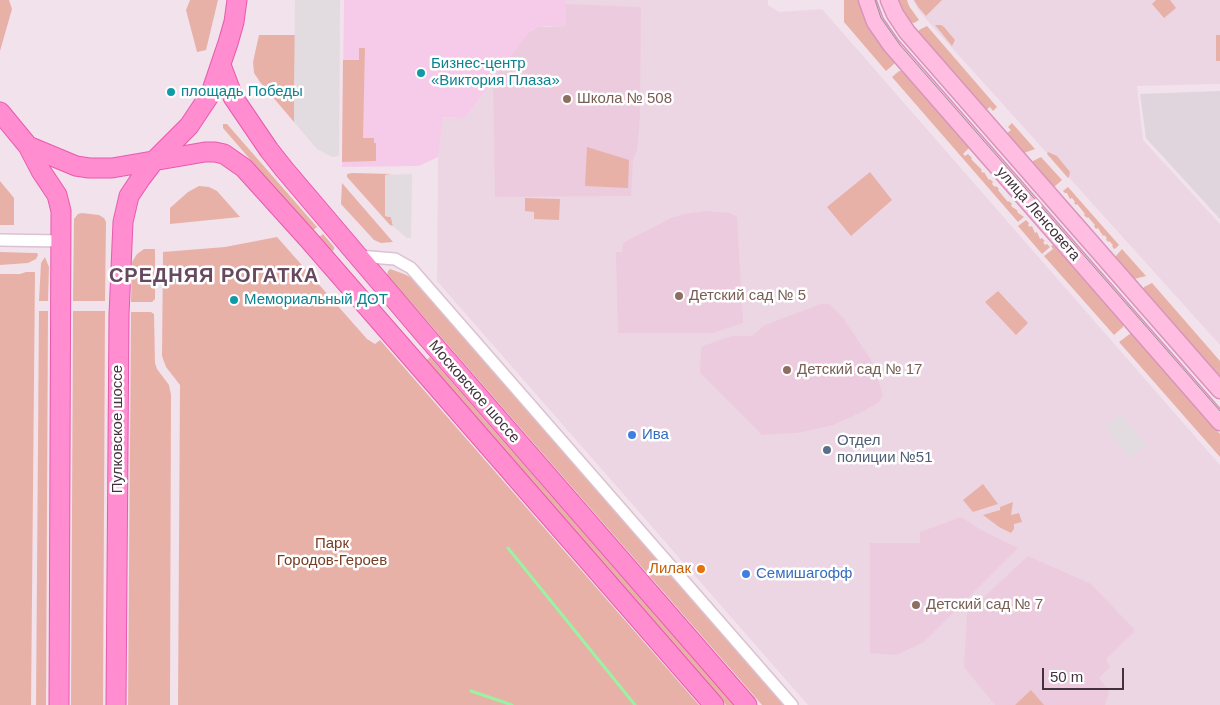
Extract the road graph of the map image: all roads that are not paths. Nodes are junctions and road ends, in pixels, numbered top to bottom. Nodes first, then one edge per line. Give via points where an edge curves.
1 (237, 0) edge
2 (867, 0) edge
3 (889, 0) edge
4 (221, 65) junction
5 (0, 112) edge
6 (28, 146) junction
7 (154, 161) junction
8 (0, 240) edge
9 (61, 241) junction
10 (358, 256) junction
11 (425, 335) junction
12 (407, 352) junction
13 (1220, 390) edge
14 (1220, 422) edge
15 (59, 705) edge
16 (116, 705) edge
17 (714, 705) edge
18 (747, 705) edge
19 (792, 705) edge

1 - 4 main road
2 - 14 street, улица Ленсовета via 875,22 891,45
3 - 13 street, улица Ленсовета via 894,14 907,32
4 - 7 main road via 211,93 189,126
4 - 10 main road, Московское шоссе via 233,97 269,150
5 - 6 main road
6 - 7 main road via 89,168
6 - 9 main road via 60,203
7 - 12 main road, Московское шоссе via 205,152 224,154 234,160
7 - 16 main road, Пулковское шоссе via 129,196 123,222 119,306
8 - 9 street
9 - 15 main road
10 - 11 main road, Московское шоссе
10 - 19 street via 395,259 411,268
11 - 12 main road
11 - 18 main road, Московское шоссе
12 - 17 main road, Московское шоссе

